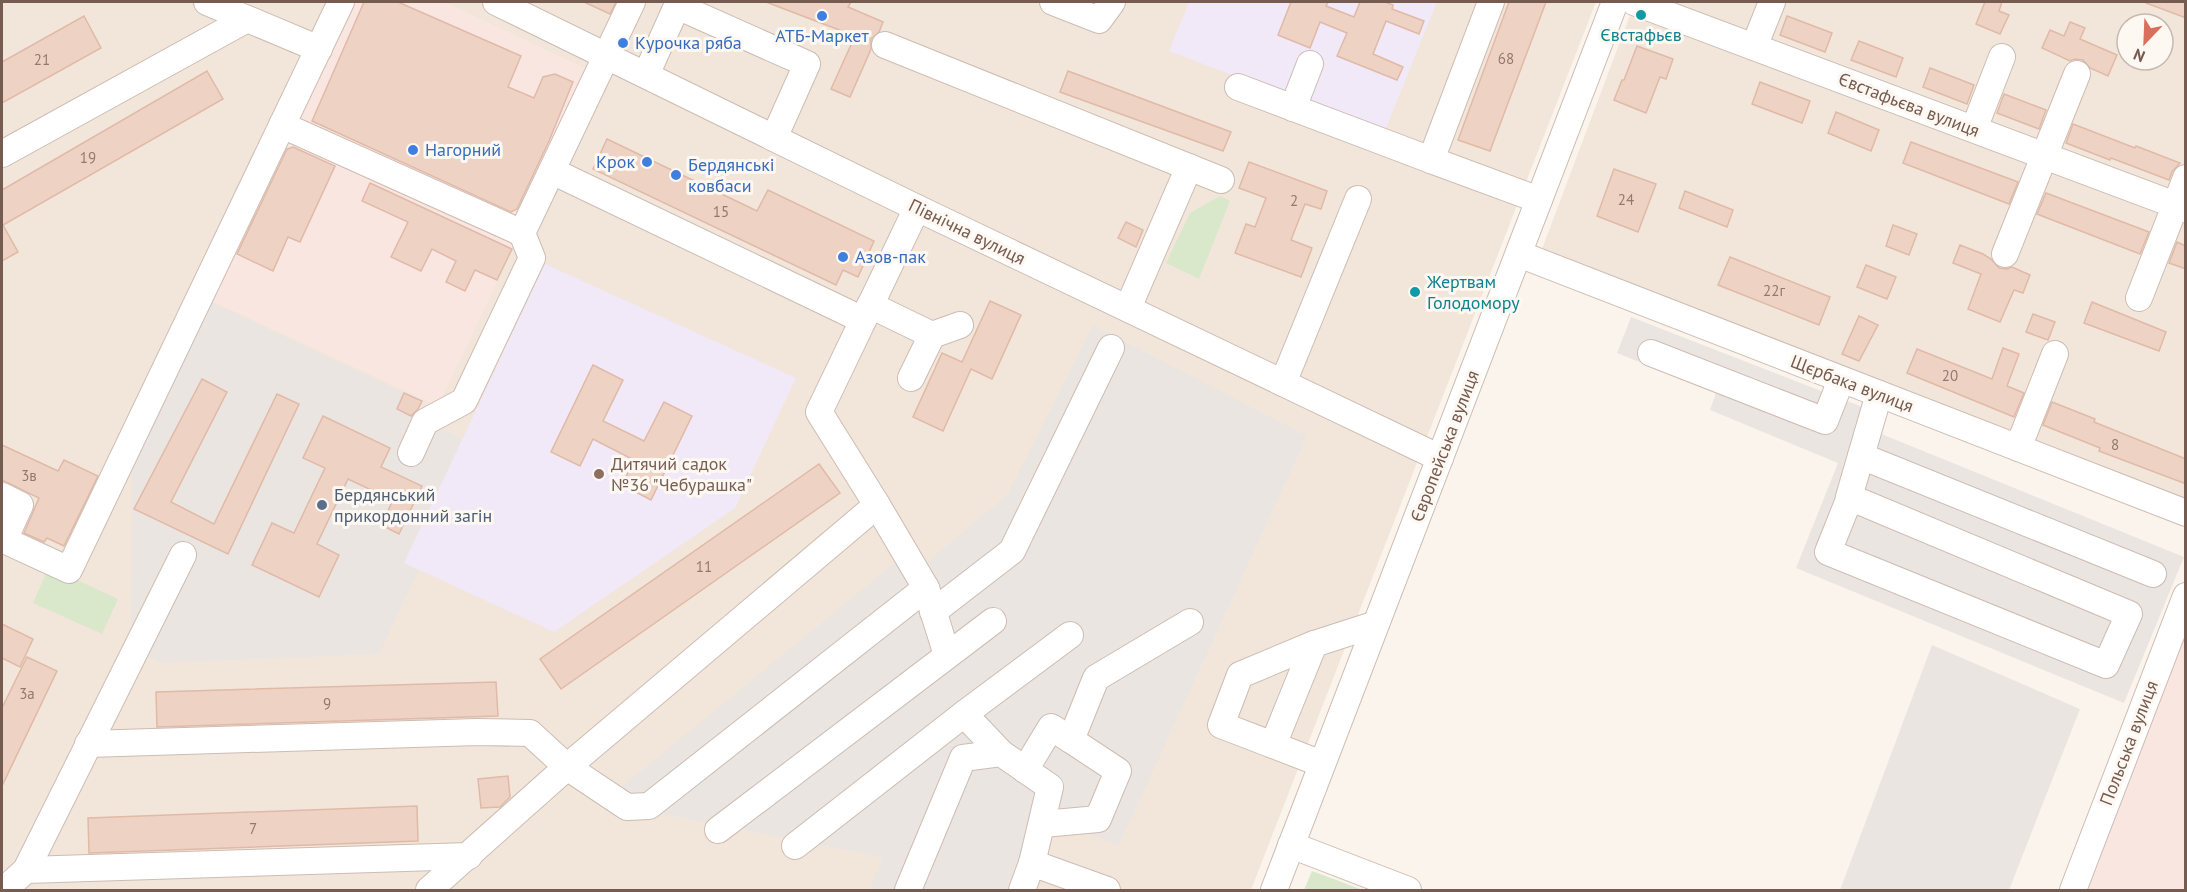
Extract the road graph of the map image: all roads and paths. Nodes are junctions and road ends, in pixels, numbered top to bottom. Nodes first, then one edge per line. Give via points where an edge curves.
1 (207, 2) edge
2 (341, 2) edge
3 (632, 2) edge
4 (1053, 2) edge
5 (1112, 2) edge
6 (1491, 2) edge
7 (1616, 2) edge
8 (1634, 2) edge
9 (1772, 2) edge
10 (503, 3) edge
11 (247, 19) junction
12 (885, 45) dead end
13 (1754, 47) junction
14 (319, 49) junction
15 (606, 55) junction
16 (2002, 57) dead end
17 (1310, 64) dead end
18 (2078, 74) dead end
19 (646, 75) junction
20 (1238, 87) dead end
21 (1293, 108) junction
22 (282, 125) junction
23 (1974, 129) junction
24 (774, 138) junction
25 (2, 154) edge
26 (2045, 156) junction
27 (1431, 160) junction
28 (1189, 167) junction
29 (552, 171) junction
30 (2186, 178) edge
31 (1221, 180) dead end
32 (1358, 199) dead end
33 (1539, 200) junction
34 (2180, 207) edge
35 (917, 208) junction
36 (522, 233) junction
37 (1519, 254) junction
38 (2005, 254) dead end
39 (2139, 298) dead end
40 (1128, 308) junction
41 (866, 312) junction
42 (960, 325) dead end
43 (932, 335) junction
44 (1110, 348) dead end
45 (1651, 353) dead end
46 (2055, 354) dead end
47 (912, 378) dead end
48 (1841, 380) junction
49 (1283, 383) junction
50 (1879, 394) junction
51 (2018, 448) junction
52 (411, 453) dead end
53 (1861, 456) junction
54 (1440, 458) junction
55 (1849, 497) junction
56 (11, 500) edge
57 (877, 505) junction
58 (2186, 513) edge
59 (183, 555) dead end
60 (2153, 574) dead end
61 (2186, 596) edge
62 (929, 600) junction
63 (993, 621) dead end
64 (1190, 622) dead end
65 (1376, 624) junction
66 (2180, 627) edge
67 (1070, 635) dead end
68 (1314, 644) junction
69 (947, 655) junction
70 (964, 714) junction
71 (1071, 740) junction
72 (88, 744) junction
73 (1273, 745) junction
74 (1001, 753) junction
75 (1322, 764) junction
76 (567, 767) junction
77 (1025, 770) junction
78 (1043, 824) junction
79 (718, 830) dead end
80 (1291, 845) junction
81 (795, 846) dead end
82 (469, 856) junction
83 (1032, 863) junction
84 (26, 870) junction
85 (1373, 884) edge
86 (4, 891) edge
87 (429, 891) edge
88 (908, 891) edge
89 (1022, 891) edge
90 (1107, 891) edge
91 (1274, 891) edge
92 (1408, 891) edge
93 (2073, 891) edge

1 - 11 street
2 - 14 street
3 - 15 street
4 - 5 street via 1099,20
6 - 27 street
7 - 33 street, Європейська вулиця
8 - 13 street, Євстафьєва вулиця
9 - 13 street
10 - 15 street, Північна вулиця
11 - 14 street
11 - 25 street
12 - 28 street
13 - 23 street, Євстафьєва вулиця
14 - 22 street
15 - 19 street, Північна вулиця
15 - 29 street
16 - 23 street
17 - 21 street
18 - 26 street
19 - 24 street, Північна вулиця
19 - 24 street via 677,6 807,64
20 - 21 street
21 - 27 street
22 - 36 street
22 - 56 street via 69,570 4,540
23 - 26 street, Євстафьєва вулиця
24 - 35 street, Північна вулиця
26 - 34 street, Євстафьєва вулиця
26 - 38 street
27 - 33 street
28 - 31 street
28 - 40 street
29 - 36 street
29 - 41 street
30 - 34 street
32 - 49 street
33 - 37 street, Європейська вулиця
34 - 39 street
35 - 40 street, Північна вулиця
35 - 41 street
36 - 52 street via 532,258 464,400 425,422
37 - 48 street, Щєрбака вулиця
37 - 54 street, Європейська вулиця
40 - 49 street, Північна вулиця
41 - 43 street
41 - 57 street via 819,412
42 - 43 street
43 - 47 street
44 - 62 street via 1012,551
45 - 48 street via 1825,422
46 - 51 street
48 - 50 street, Щєрбака вулиця
49 - 54 street, Північна вулиця
50 - 51 street, Щєрбака вулиця
50 - 53 street
51 - 58 street, Щєрбака вулиця
53 - 55 street
53 - 60 street
54 - 65 street, Європейська вулиця
55 - 55 street via 2129,614 2106,665 1828,552
57 - 62 street
57 - 76 street
59 - 72 street
61 - 66 street, Польська вулиця
62 - 69 street
62 - 76 street via 649,806 627,807
63 - 69 street
64 - 71 street via 1096,678
65 - 68 street
65 - 75 street, Європейська вулиця
66 - 93 street, Польська вулиця
67 - 70 street
68 - 73 street
68 - 73 street via 1240,675 1221,725
69 - 79 street
70 - 74 street
70 - 81 street
71 - 77 street via 1050,727
71 - 78 street via 1118,771 1098,819
72 - 76 street via 530,733
72 - 84 street
73 - 75 street
74 - 77 street
74 - 88 street via 963,758
75 - 80 street, Європейська вулиця
76 - 82 street
77 - 78 street via 1050,788
78 - 83 street
80 - 85 street
80 - 91 street, Європейська вулиця
82 - 84 street
82 - 87 street
83 - 89 street
83 - 90 street
84 - 86 street
85 - 92 street

